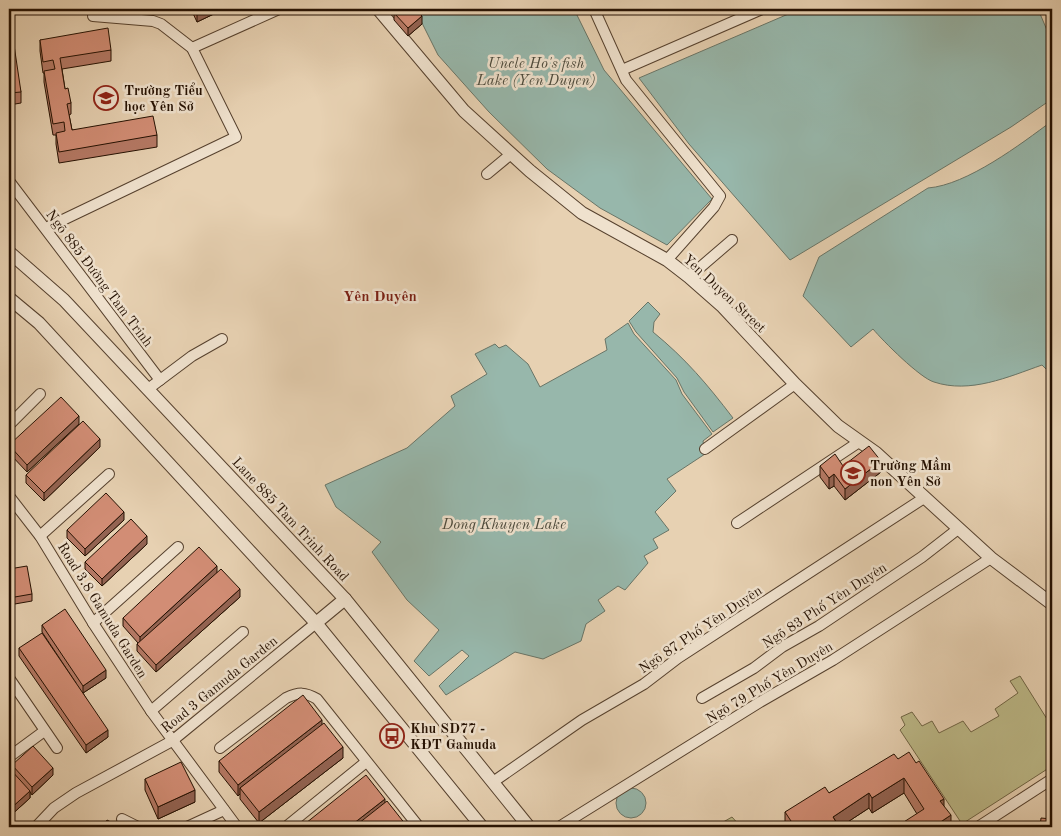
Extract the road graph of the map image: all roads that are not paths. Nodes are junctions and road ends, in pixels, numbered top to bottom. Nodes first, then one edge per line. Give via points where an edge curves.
1 (279, 9) edge
2 (378, 9) edge
3 (594, 9) edge
4 (762, 9) edge
5 (93, 16) dead end
6 (192, 48) junction
7 (622, 70) junction
8 (511, 154) junction
9 (487, 174) dead end
10 (9, 181) edge
11 (46, 228) junction
12 (732, 240) dead end
13 (9, 252) edge
14 (667, 260) junction
15 (689, 278) junction
16 (9, 298) edge
17 (222, 339) dead end
18 (160, 380) junction
19 (796, 384) junction
20 (148, 389) junction
21 (40, 394) dead end
22 (9, 425) edge
23 (859, 442) junction
24 (705, 449) dead end
25 (109, 474) dead end
26 (9, 496) edge
27 (924, 498) junction
28 (737, 523) dead end
29 (958, 529) junction
30 (40, 536) junction
31 (178, 547) dead end
32 (991, 558) junction
33 (345, 599) junction
34 (1052, 604) edge
35 (93, 623) junction
36 (316, 623) junction
37 (243, 632) dead end
38 (9, 678) edge
39 (702, 698) dead end
40 (151, 711) junction
41 (44, 732) junction
42 (172, 741) junction
43 (57, 748) dead end
44 (220, 748) dead end
45 (9, 758) edge
46 (366, 762) junction
47 (1052, 779) edge
48 (493, 782) junction
49 (224, 810) junction
50 (122, 819) dead end
51 (36, 827) edge
52 (138, 827) edge
53 (188, 827) edge
54 (237, 827) edge
55 (286, 827) edge
56 (419, 827) edge
57 (482, 827) edge
58 (529, 827) edge
59 (558, 827) edge
60 (978, 827) edge

1 - 6 street
2 - 8 street, Yen Duyen Street via 464,111
3 - 7 street
4 - 7 street
5 - 6 street via 152,21 161,24
6 - 11 street via 236,137
7 - 14 street via 626,80 720,196 714,208
8 - 9 street
8 - 14 street, Yen Duyen Street via 582,213
10 - 11 street, Ngõ 885 Đường Tam Trinh
11 - 18 street, Ngõ 885 Đường Tam Trinh
12 - 15 street
13 - 20 street, Lane 885 Tam Trinh Road via 64,300
14 - 15 street, Yen Duyen Street
15 - 19 street, Yen Duyen Street via 733,318
16 - 36 street via 39,323
17 - 18 street
18 - 20 street
19 - 23 street, Yen Duyen Street
19 - 24 street
20 - 33 street, Lane 885 Tam Trinh Road
21 - 22 street
23 - 27 street, Yen Duyen Street
23 - 28 street
25 - 30 street
26 - 30 street, Road 3.8 Gamuda Garden
27 - 29 street, Yen Duyen Street
27 - 48 street, Ngõ 87 Phố Yên Duyên via 678,658 644,684 582,720
29 - 32 street, Yen Duyen Street
29 - 39 street, Ngõ 83 Phố Yên Duyên via 827,620
30 - 35 street, Road 3.8 Gamuda Garden
31 - 35 street
32 - 34 street, Yen Duyen Street
32 - 59 street, Ngõ 79 Phố Yên Duyên via 833,660
33 - 36 street
33 - 48 street, Lane 885 Tam Trinh Road
35 - 40 street, Road 3.8 Gamuda Garden
36 - 42 street, Road 3 Gamuda Garden
36 - 57 street
37 - 40 street
38 - 41 street
40 - 42 street, Road 3.8 Gamuda Garden
41 - 43 street
41 - 45 street
42 - 49 street, Road 3.8 Gamuda Garden
42 - 51 street, Road 3 Gamuda Garden via 76,793 54,808
44 - 46 street via 298,692 317,699
46 - 55 street
46 - 56 street
47 - 60 street
48 - 58 street, Lane 885 Tam Trinh Road
49 - 53 street
49 - 54 street, Road 3.8 Gamuda Garden
50 - 52 street

